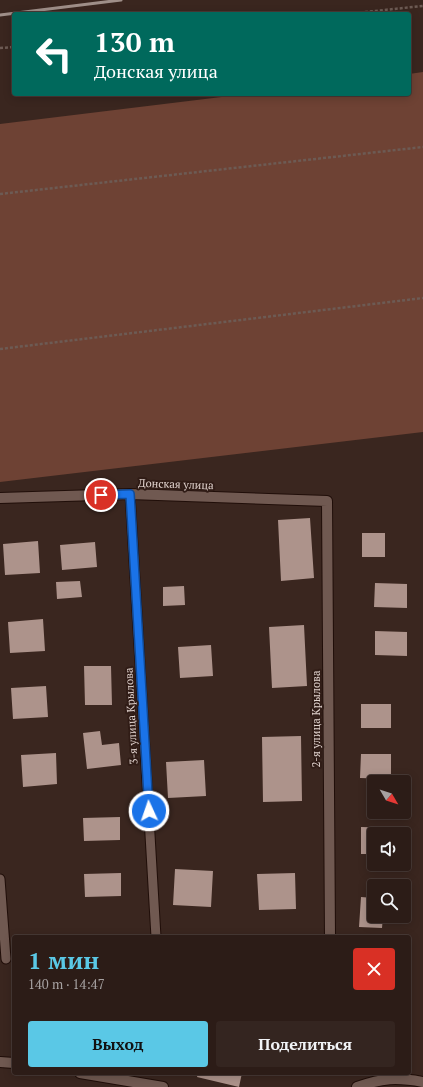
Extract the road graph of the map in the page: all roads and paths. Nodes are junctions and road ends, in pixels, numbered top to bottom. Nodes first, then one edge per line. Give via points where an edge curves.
1 (423, 6) edge
2 (364, 12) edge
3 (12, 47) edge
4 (0, 48) edge
5 (423, 147) edge
6 (0, 194) edge
7 (423, 298) edge
8 (0, 349) edge
9 (130, 494) junction
10 (0, 498) edge
11 (327, 501) joint
12 (0, 879) edge
13 (156, 935) edge
14 (330, 935) edge
15 (7, 960) edge
16 (0, 1062) edge
17 (12, 1063) edge
18 (92, 1075) edge
19 (375, 1080) edge
20 (423, 1082) edge
21 (163, 1087) edge
22 (357, 1087) edge

1 - 2 path
3 - 4 path
5 - 6 path
7 - 8 path
9 - 10 street, Донская улица
9 - 11 street, Донская улица
9 - 13 lane, 3-я улица Крылова
11 - 14 street, 2-я улица Крылова
12 - 15 lane
16 - 17 street
18 - 21 street
19 - 20 street via 401,1078
19 - 22 street

